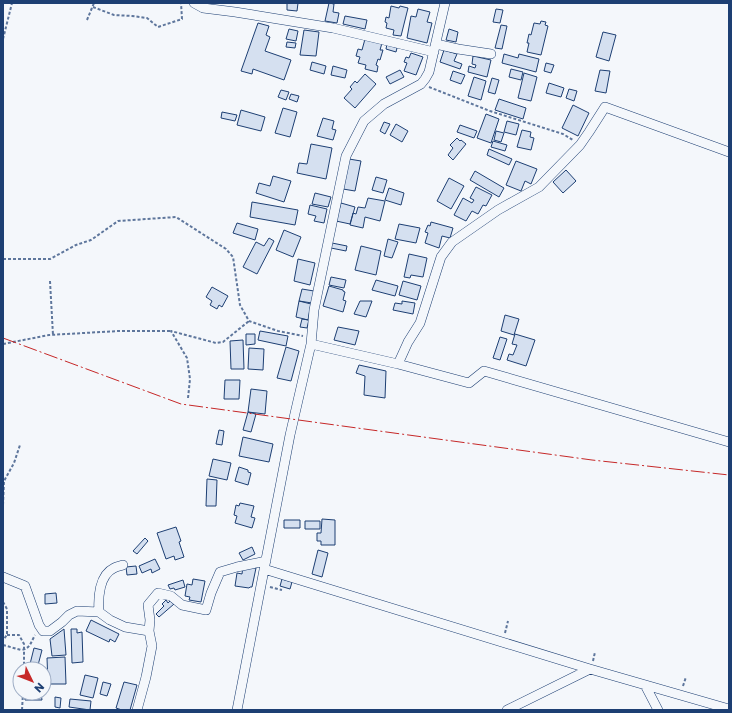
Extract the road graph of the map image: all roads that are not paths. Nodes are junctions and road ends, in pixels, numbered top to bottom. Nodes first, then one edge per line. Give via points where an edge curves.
1 (194, 3) edge
2 (445, 3) edge
3 (236, 7) edge
4 (435, 48) junction
5 (491, 54) dead end
6 (729, 152) edge
7 (311, 341) junction
8 (398, 364) junction
9 (729, 442) edge
10 (123, 564) dead end
11 (265, 565) junction
12 (3, 577) edge
13 (99, 612) junction
14 (149, 631) junction
15 (590, 669) junction
16 (645, 685) junction
17 (137, 710) edge
18 (237, 710) edge
19 (507, 710) edge
20 (658, 710) edge
21 (729, 710) edge

1 - 3 street via 203,8
2 - 4 street
3 - 4 street
4 - 5 street
4 - 7 street via 429,72 421,84 384,104 364,121 346,156 314,310
6 - 8 street via 605,107 580,145 539,187 498,210 452,242 441,257 420,323
7 - 8 street
7 - 11 street
8 - 9 street via 469,383 484,371
10 - 13 street via 112,568 104,578 100,591
11 - 14 street via 237,567 220,572 211,593 209,614 182,605 171,596 158,593 148,605
11 - 15 street
11 - 18 street
12 - 13 street via 25,586 43,631 50,631 77,611
13 - 14 street via 125,627
14 - 17 street via 152,646
15 - 16 street
15 - 19 street
16 - 20 street
16 - 21 street

